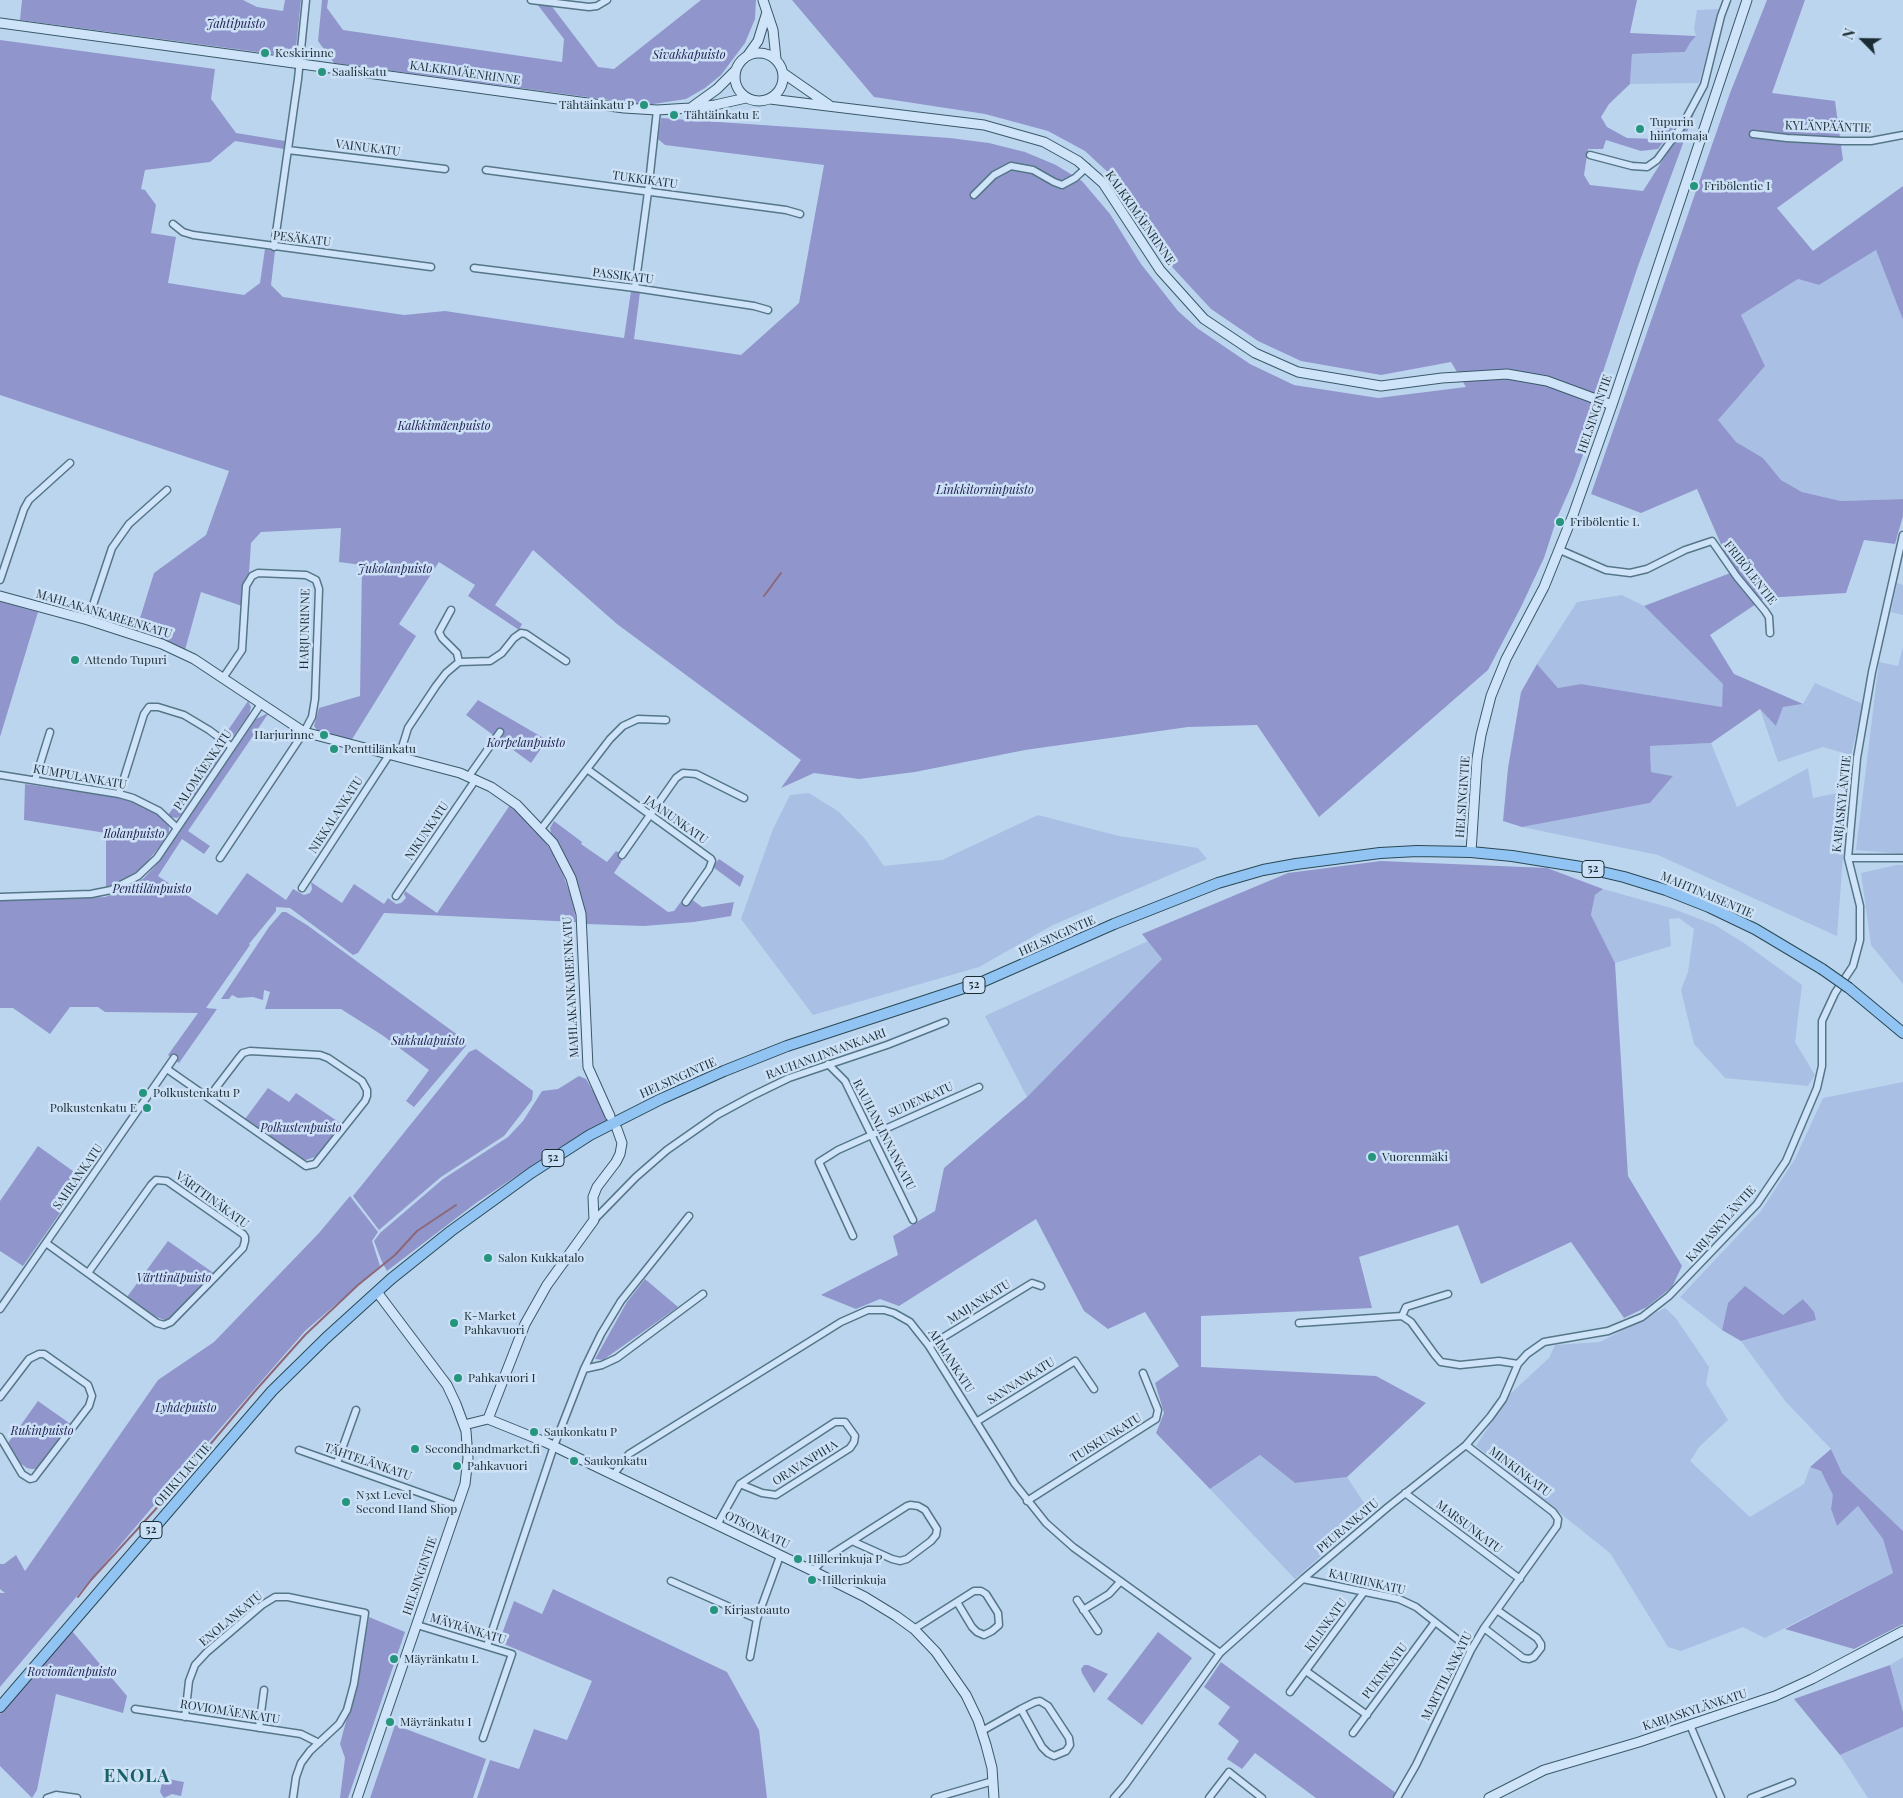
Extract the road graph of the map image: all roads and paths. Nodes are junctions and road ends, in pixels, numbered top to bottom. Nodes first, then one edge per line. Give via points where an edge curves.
1 (306, 0) edge
2 (530, 0) edge
3 (607, 0) edge
4 (763, 0) edge
5 (1727, 0) edge
6 (1747, 0) edge
7 (767, 12) junction
8 (0, 23) edge
9 (748, 55) junction
10 (776, 59) junction
11 (299, 64) junction
12 (735, 71) junction
13 (783, 73) junction
14 (746, 98) junction
15 (770, 99) junction
16 (830, 105) junction
17 (690, 108) junction
18 (657, 110) junction
19 (1753, 134) dead end
20 (1903, 135) edge
21 (288, 150) junction
22 (1590, 155) dead end
23 (1087, 167) junction
24 (445, 170) dead end
25 (486, 170) dead end
26 (648, 192) junction
27 (974, 195) dead end
28 (800, 214) dead end
29 (173, 224) dead end
30 (274, 247) junction
31 (431, 267) dead end
32 (474, 268) dead end
33 (635, 288) junction
34 (768, 310) dead end
35 (1612, 405) junction
36 (70, 463) dead end
37 (167, 490) dead end
38 (1903, 535) edge
39 (1560, 550) junction
40 (0, 580) edge
41 (0, 596) edge
42 (451, 610) dead end
43 (88, 620) junction
44 (1770, 632) dead end
45 (566, 661) dead end
46 (459, 662) junction
47 (223, 678) junction
48 (261, 704) junction
49 (666, 720) dead end
50 (50, 732) dead end
51 (304, 732) junction
52 (500, 732) dead end
53 (232, 746) junction
54 (389, 755) junction
55 (400, 757) junction
56 (587, 769) junction
57 (0, 775) edge
58 (472, 778) junction
59 (34, 780) junction
60 (118, 794) junction
61 (744, 798) dead end
62 (650, 815) junction
63 (178, 828) junction
64 (541, 830) junction
65 (1471, 852) junction
66 (622, 855) dead end
67 (220, 858) dead end
68 (1848, 858) junction
69 (1903, 858) edge
70 (302, 888) dead end
71 (396, 896) dead end
72 (0, 897) edge
73 (686, 902) dead end
74 (945, 1022) dead end
75 (1903, 1033) edge
76 (174, 1058) dead end
77 (828, 1064) junction
78 (167, 1069) junction
79 (979, 1086) dead end
80 (209, 1097) junction
81 (610, 1116) dead end
82 (617, 1129) dead end
83 (873, 1135) junction
84 (689, 1216) dead end
85 (594, 1220) junction
86 (913, 1220) dead end
87 (853, 1236) dead end
88 (46, 1243) junction
89 (88, 1273) junction
90 (1041, 1286) dead end
91 (377, 1292) junction
92 (704, 1294) dead end
93 (1448, 1294) dead end
94 (0, 1309) edge
95 (1402, 1316) junction
96 (1299, 1323) dead end
97 (1627, 1325) joint
98 (929, 1346) junction
99 (1518, 1364) junction
100 (584, 1369) junction
101 (1143, 1374) dead end
102 (1094, 1389) dead end
103 (0, 1398) edge
104 (356, 1410) dead end
105 (488, 1418) junction
106 (976, 1422) junction
107 (464, 1425) junction
108 (0, 1437) edge
109 (554, 1446) junction
110 (1466, 1446) junction
111 (299, 1450) dead end
112 (337, 1463) junction
113 (614, 1474) junction
114 (740, 1484) junction
115 (1405, 1494) junction
116 (1027, 1501) junction
117 (457, 1506) junction
118 (1558, 1519) joint
119 (718, 1525) junction
120 (852, 1541) junction
121 (780, 1556) junction
122 (813, 1571) junction
123 (1520, 1578) junction
124 (1303, 1579) junction
125 (671, 1581) dead end
126 (1120, 1582) junction
127 (1364, 1592) junction
128 (1077, 1600) dead end
129 (957, 1602) junction
130 (1084, 1610) junction
131 (1498, 1610) junction
132 (758, 1619) junction
133 (1436, 1622) junction
134 (417, 1625) junction
135 (1484, 1628) junction
136 (914, 1629) junction
137 (1098, 1630) dead end
138 (1903, 1631) edge
139 (487, 1646) junction
140 (1471, 1650) junction
141 (1220, 1653) junction
142 (750, 1657) dead end
143 (1306, 1671) junction
144 (264, 1690) dead end
145 (1290, 1692) dead end
146 (0, 1707) edge
147 (135, 1709) dead end
148 (1021, 1709) junction
149 (1367, 1715) junction
150 (185, 1716) junction
151 (1690, 1725) junction
152 (259, 1728) junction
153 (982, 1731) junction
154 (1354, 1733) dead end
155 (483, 1738) dead end
156 (319, 1743) junction
157 (993, 1781) junction
158 (1792, 1782) dead end
159 (47, 1798) edge
160 (77, 1798) edge
161 (293, 1798) edge
162 (357, 1798) edge
163 (935, 1798) edge
164 (994, 1798) edge
165 (1114, 1798) edge
166 (1210, 1798) edge
167 (1262, 1798) edge
168 (1397, 1798) edge
169 (1488, 1798) edge
170 (1721, 1798) edge
171 (1751, 1798) edge

1 - 11 street
2 - 3 street via 589,8
4 - 7 street
5 - 22 street via 1704,84 1682,126 1657,160 1647,167 1632,166
6 - 35 street, HELSINGINTIE
7 - 9 street via 758,41
7 - 10 street via 773,30
8 - 11 street, KALKKIMÄENRINNE
9 - 10 street via 762,53
9 - 12 street
10 - 13 street
11 - 18 street, KALKKIMÄENRINNE
11 - 21 street
12 - 14 street via 736,86
12 - 17 street
13 - 15 street via 781,88
13 - 16 street, KALKKIMÄENRINNE
14 - 15 street
14 - 17 street, KALKKIMÄENRINNE
15 - 16 street, KALKKIMÄENRINNE
16 - 23 street, KALKKIMÄENRINNE via 984,126 1044,142
17 - 18 street, KALKKIMÄENRINNE
18 - 26 street
19 - 20 street, KYLÄNPÄÄNTIE via 1871,141
21 - 24 street, VAINUKATU
21 - 30 street
23 - 27 street via 1062,185 1033,170 1011,166 994,175
23 - 35 street, KALKKIMÄENRINNE via 1103,183 1160,270 1204,319 1255,353 1298,372 1381,386 1507,374 1547,381
25 - 26 street, TUKKIKATU
26 - 28 street, TUKKIKATU
26 - 33 street
29 - 30 street, PESÄKATU via 193,235
30 - 31 street, PESÄKATU
32 - 33 street, PASSIKATU
33 - 34 street, PASSIKATU
35 - 39 street, HELSINGINTIE
36 - 40 street via 29,500
37 - 43 street via 129,524 112,548
38 - 68 street, KARJASKYLÄNTIE via 1862,728
39 - 44 street, FRIBÖLENTIE via 1606,570 1630,573 1712,541 1770,618
39 - 65 street, HELSINGINTIE via 1491,696 1477,759
41 - 43 street, MAHLAKANKAREENKATU
42 - 46 street via 439,632 455,650
43 - 47 street, MAHLAKANKAREENKATU via 175,650
45 - 46 street via 521,633 490,661
46 - 55 street via 446,673 408,728
47 - 48 street, MAHLAKANKAREENKATU
47 - 51 street, HARJUNRINNE via 242,650 246,586 252,576 258,573 313,577 319,589 315,699 312,717
48 - 51 street, MAHLAKANKAREENKATU
48 - 53 street, PALOMÄENKATU
49 - 56 street via 638,719 623,726
50 - 59 street
51 - 54 street, MAHLAKANKAREENKATU
51 - 67 street
52 - 58 street, NIKUNKATU
53 - 60 street via 184,715 149,707
53 - 63 street, PALOMÄENKATU
54 - 55 street, MAHLAKANKAREENKATU
54 - 70 street, NIKKALANKATU
55 - 58 street, MAHLAKANKAREENKATU
56 - 62 street, JAANUNKATU
56 - 64 street
57 - 59 street, KUMPULANKATU
58 - 64 street, MAHLAKANKAREENKATU via 508,798
58 - 71 street, NIKUNKATU
59 - 60 street, KUMPULANKATU
60 - 63 street, KUMPULANKATU via 154,808
61 - 62 street via 688,772 676,778
62 - 66 street
62 - 73 street, JAANUNKATU via 712,861
63 - 72 street, PALOMÄENKATU via 147,869 111,890 91,894
64 - 81 street, MAHLAKANKAREENKATU via 562,859 581,914 588,1067
65 - 75 main road, MAHTINAISENTIE / 52, bridge via 1581,867 1666,890 1709,907 1756,929 1822,969
65 - 91 main road, HELSINGINTIE / 52 via 1417,851 1339,857 1264,870 1218,883 982,982 787,1046 724,1071 590,1135 451,1230
68 - 69 street
68 - 97 street, KARJASKYLÄNTIE via 1860,906 1860,940 1853,966 1822,1021 1822,1066 1817,1088 1786,1161 1758,1204 1705,1259 1669,1296 1642,1318
74 - 77 street, RAUHANLINNANKAARI
76 - 78 street, SAHRANKATU
77 - 83 street, RAUHANLINNANKATU via 845,1081
77 - 85 street, RAUHANLINNANKAARI via 789,1078 717,1115 636,1177
78 - 80 street
78 - 88 street, SAHRANKATU
79 - 83 street, SUDENKATU
80 - 80 street via 306,1166 315,1164 365,1101 367,1090 362,1081 320,1055 250,1051 243,1053
82 - 85 street via 622,1143 620,1154 593,1197
83 - 86 street, RAUHANLINNANKATU
83 - 87 street, SUDENKATU via 838,1150 820,1162
84 - 100 street via 621,1301
85 - 105 street, RAUHANLINNANKAARI via 528,1317
88 - 89 street, VÄRTTINÄKATU
88 - 94 street, SAHRANKATU
89 - 89 street, VÄRTTINÄKATU via 164,1325 171,1322 223,1269 246,1241 167,1181 156,1180
90 - 98 street, MAIJANKATU via 1032,1283
91 - 107 street, HELSINGINTIE via 447,1385
91 - 146 main road, OHIKULKUTIE / 52 via 272,1391
92 - 100 street via 617,1358
93 - 95 street via 1406,1308
95 - 96 street
95 - 99 street via 1411,1322 1441,1362 1460,1366 1499,1361
97 - 99 street, PEURANKATU via 1544,1342
98 - 106 street, AHMANKATU
98 - 113 street, AHMANKATU via 913,1325 900,1315 874,1310 857,1314 630,1454
99 - 110 street, PEURANKATU via 1503,1398
100 - 109 street
101 - 116 street, TUISKUNKATU via 1158,1410 1156,1419
102 - 106 street, SANNANKATU via 1075,1361
103 - 108 street via 29,1359 39,1354 44,1354 88,1385 92,1396 89,1406 34,1478 22,1474
104 - 112 street
105 - 107 street
105 - 109 street, OTSONKATU
106 - 116 street, AHMANKATU
107 - 117 street, HELSINGINTIE via 468,1458 465,1484
109 - 113 street, OTSONKATU
109 - 139 street
110 - 115 street, PEURANKATU
110 - 118 street, MINKINKATU via 1554,1512
111 - 112 street, TÄHTELÄNKATU
112 - 117 street, TÄHTELÄNKATU
113 - 119 street, OTSONKATU
114 - 114 street, ORAVANPIHA via 776,1495 850,1448 855,1436 845,1422 835,1422
114 - 119 street, ORAVANPIHA
115 - 123 street, MARSUNKATU
115 - 124 street, PEURANKATU
116 - 126 street, AHMANKATU via 1055,1532
117 - 134 street, HELSINGINTIE
118 - 123 street, MARTTILANKATU via 1557,1526
119 - 121 street, OTSONKATU
120 - 120 street via 910,1505 925,1510 937,1529 931,1541 900,1561
120 - 122 street via 824,1559
121 - 122 street, OTSONKATU
121 - 132 street
122 - 136 street, OTSONKATU via 881,1606
123 - 131 street, MARTTILANKATU
124 - 127 street, KAURIINKATU
124 - 141 street, PEURANKATU
125 - 132 street
126 - 130 street via 1109,1594
126 - 141 street, AHMANKATU
127 - 133 street, KAURIINKATU via 1399,1599
127 - 143 street, KILINKATU
128 - 130 street
129 - 129 street via 974,1591 981,1591 998,1613 999,1625 984,1635 977,1632
129 - 136 street
130 - 137 street
131 - 135 street, MARTTILANKATU
131 - 135 street via 1537,1638 1541,1648 1534,1657 1522,1658
132 - 142 street
133 - 140 street, KAURIINKATU
133 - 149 street, PUKINKATU
134 - 139 street, MÄYRÄNKATU
134 - 162 street, HELSINGINTIE
135 - 140 street, MARTTILANKATU
136 - 153 street, OTSONKATU via 952,1674 970,1702
138 - 151 street, KARJASKYLÄNKATU via 1782,1693
139 - 155 street, MÄYRÄNKATU via 512,1654
140 - 168 street, MARTTILANKATU
141 - 165 street, PEURANKATU
143 - 145 street, KILINKATU
143 - 149 street, KILINKATU
144 - 152 street
147 - 150 street, ROVIOMÄENKATU
148 - 148 street via 1034,1702 1044,1702 1069,1738 1070,1746 1066,1751 1054,1756 1048,1753
148 - 153 street
149 - 154 street, PUKINKATU
150 - 152 street, ROVIOMÄENKATU
150 - 156 street, ENOLANKATU via 189,1681 195,1665 262,1605 275,1597 288,1597 365,1614 347,1710 339,1724
151 - 169 street, KARJASKYLÄNKATU via 1544,1770
151 - 170 street
152 - 156 street, ROVIOMÄENKATU via 301,1734
153 - 157 street, OTSONKATU
156 - 161 street via 301,1763
157 - 163 street
157 - 164 street, OTSONKATU
158 - 171 street
159 - 160 street via 56,1795
166 - 167 street via 1229,1772

